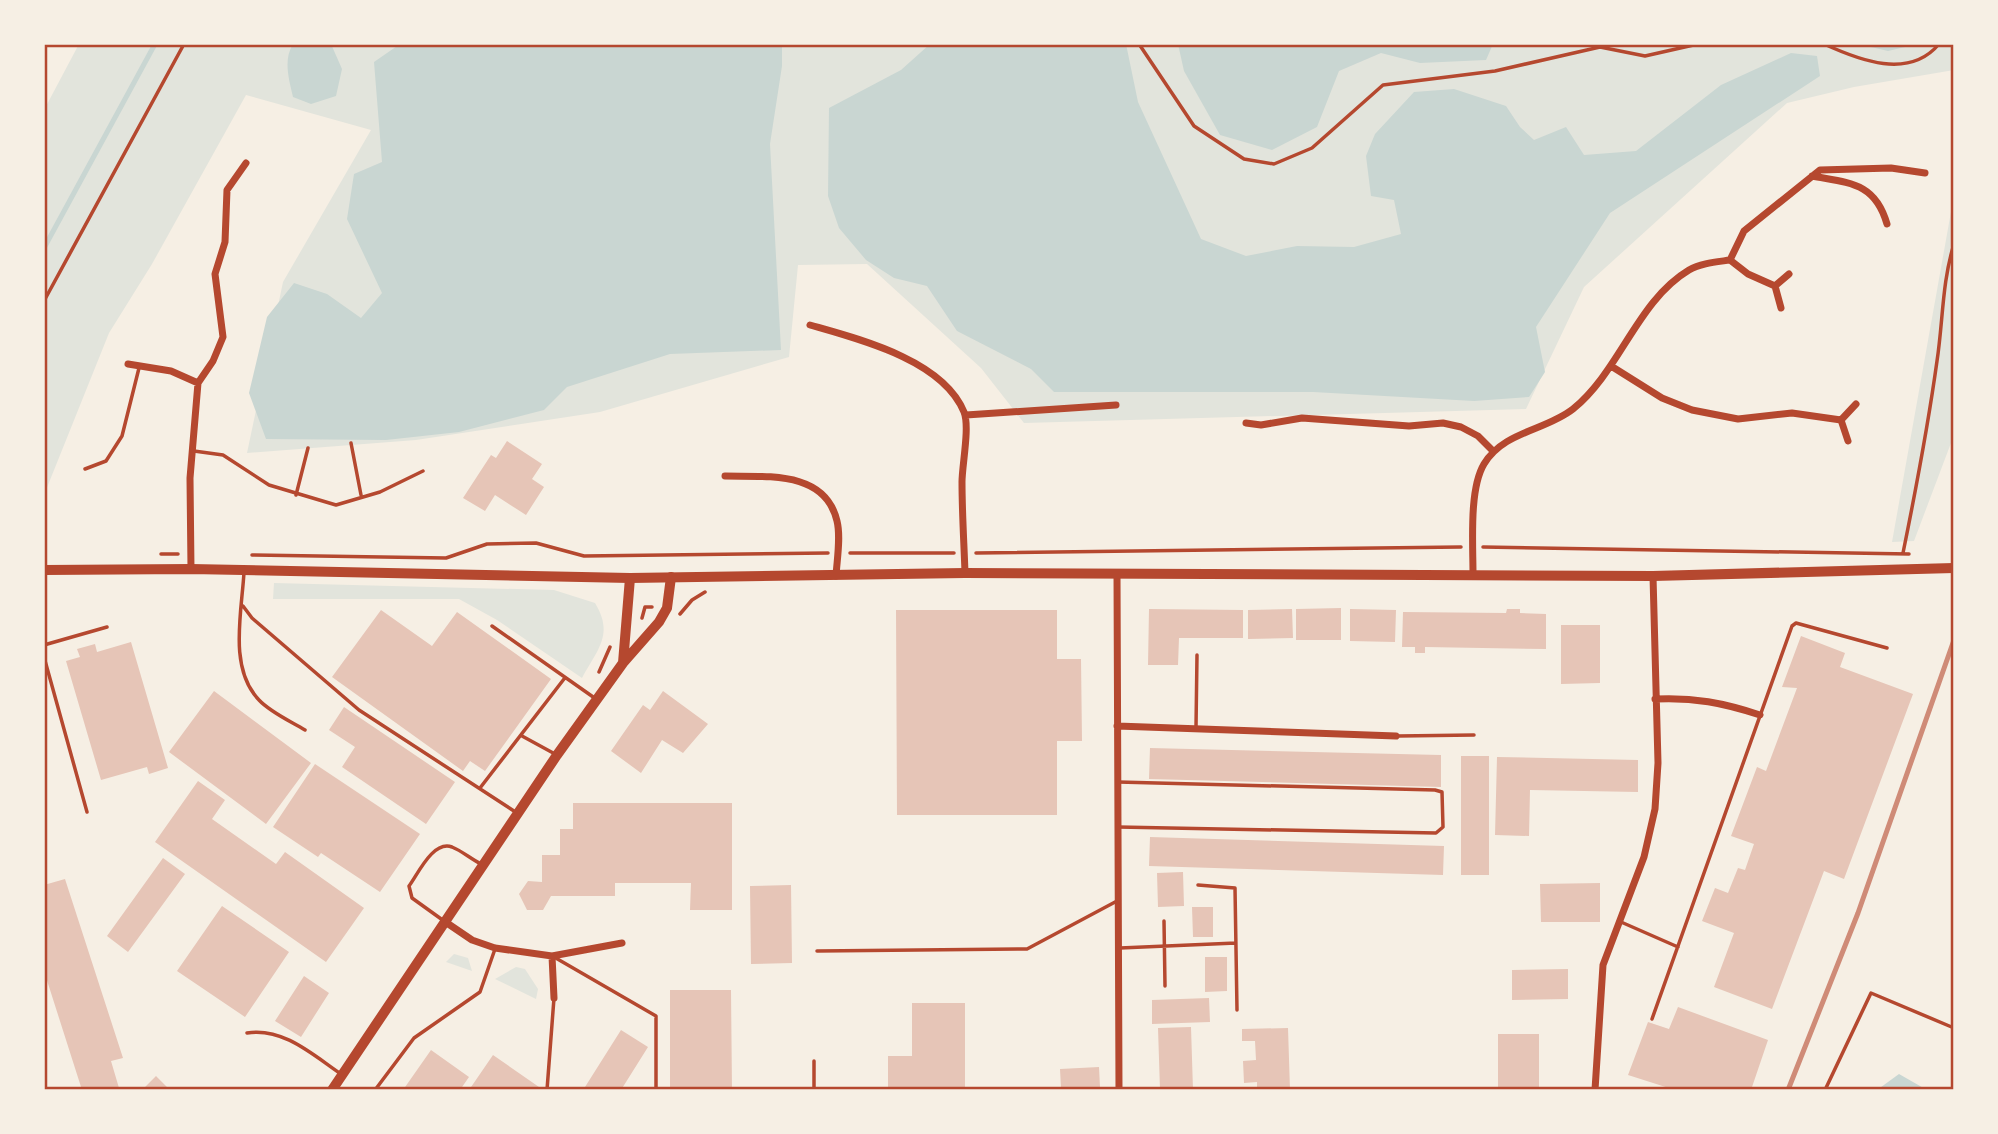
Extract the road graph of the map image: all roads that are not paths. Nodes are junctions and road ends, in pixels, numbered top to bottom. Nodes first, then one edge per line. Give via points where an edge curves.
1 (246, 163) dead end
2 (1925, 173) dead end
3 (1812, 176) junction
4 (1887, 224) dead end
5 (1730, 260) junction
6 (1789, 274) dead end
7 (1774, 286) junction
8 (1781, 308) dead end
9 (810, 325) dead end
10 (128, 364) dead end
11 (140, 366) junction
12 (1611, 366) junction
13 (198, 383) junction
14 (1856, 404) dead end
15 (1116, 405) dead end
16 (966, 415) junction
17 (1841, 420) junction
18 (1246, 424) dead end
19 (1848, 441) dead end
20 (351, 443) dead end
21 (308, 447) dead end
22 (194, 451) junction
23 (1493, 451) junction
24 (85, 469) dead end
25 (423, 471) dead end
26 (725, 476) dead end
27 (296, 495) junction
28 (361, 495) junction
29 (1954, 568) edge
30 (191, 569) junction
31 (44, 570) edge
32 (244, 570) junction
33 (965, 573) junction
34 (1117, 574) junction
35 (1472, 574) junction
36 (836, 576) junction
37 (1653, 576) junction
38 (671, 577) junction
39 (630, 578) junction
40 (243, 606) junction
41 (492, 626) dead end
42 (107, 627) dead end
43 (44, 645) edge
44 (1886, 648) dead end
45 (1197, 655) dead end
46 (44, 657) edge
47 (623, 663) junction
48 (565, 680) junction
49 (1655, 699) junction
50 (598, 700) junction
51 (1760, 715) junction
52 (1118, 726) junction
53 (1196, 729) junction
54 (304, 730) dead end
55 (1474, 735) dead end
56 (521, 736) junction
57 (1396, 736) joint
58 (556, 755) junction
59 (1118, 782) junction
60 (479, 789) junction
61 (87, 812) dead end
62 (518, 813) junction
63 (1118, 827) junction
64 (483, 865) junction
65 (1198, 886) dead end
66 (1117, 901) junction
67 (444, 921) junction
68 (1164, 921) dead end
69 (1620, 922) junction
70 (622, 943) dead end
71 (1236, 943) junction
72 (1164, 946) junction
73 (1678, 947) junction
74 (495, 948) junction
75 (1118, 948) junction
76 (817, 951) dead end
77 (552, 956) junction
78 (1165, 986) dead end
79 (554, 998) joint
80 (1237, 1010) dead end
81 (1652, 1019) dead end
82 (247, 1033) dead end
83 (814, 1061) dead end
84 (343, 1075) junction
85 (332, 1090) edge
86 (375, 1090) edge
87 (547, 1090) edge
88 (656, 1090) edge
89 (814, 1090) edge
90 (1119, 1090) edge
91 (1595, 1090) edge

1 - 13 street via 227,190 225,242 215,274 223,337
2 - 3 street via 1838,168
3 - 4 street via 1857,184 1868,191
3 - 5 street via 1744,231
5 - 7 street
5 - 12 street via 1691,269 1668,287
6 - 7 street
7 - 8 street
9 - 16 street via 865,341 913,362 952,392
10 - 11 street
11 - 13 street via 171,371
11 - 24 lane via 122,436 106,461
12 - 17 street via 1662,398 1692,410 1738,419 1792,413
12 - 23 street via 1563,417
13 - 22 street
14 - 17 street
15 - 16 street
16 - 33 street via 962,481
17 - 19 street
18 - 23 street via 1301,418 1409,426 1443,423 1478,436
20 - 28 lane
21 - 27 lane
22 - 27 lane via 223,455 269,485
22 - 30 street
23 - 35 street via 1478,475
25 - 28 lane via 380,492
26 - 36 street via 782,477 810,484 829,501 838,523
27 - 28 lane via 336,505
29 - 37 main road
30 - 31 main road
30 - 32 main road
32 - 39 main road
32 - 40 lane
33 - 34 main road
33 - 36 main road
34 - 35 main road
34 - 52 street
35 - 37 main road
36 - 38 main road
37 - 49 street
38 - 39 main road
38 - 47 street via 667,608
39 - 47 street
40 - 54 lane via 239,637 246,681 259,700
40 - 60 lane via 359,710
41 - 48 lane
42 - 43 lane
44 - 51 lane via 1796,623
45 - 53 lane
46 - 61 lane
47 - 50 street
48 - 50 lane
48 - 56 lane
49 - 51 street via 1689,697
49 - 69 street via 1655,809 1644,858
50 - 58 street
51 - 73 lane
52 - 53 street
52 - 59 street
53 - 57 street
55 - 57 lane
56 - 58 lane
56 - 60 lane
58 - 62 street
59 - 63 street
59 - 63 lane via 1435,790 1442,792 1443,827 1436,833
60 - 62 lane
62 - 64 street
63 - 66 street
64 - 67 street
64 - 67 lane via 442,846 409,886 412,898
65 - 71 lane via 1235,888
66 - 75 street
66 - 76 lane via 1027,949
67 - 74 street via 471,940
67 - 84 street
68 - 72 lane
69 - 73 lane
69 - 91 street via 1603,965
70 - 77 street
71 - 72 lane
71 - 80 lane
72 - 75 lane
72 - 78 lane
73 - 81 lane
74 - 77 street
74 - 86 lane via 480,992 414,1038
75 - 90 street
77 - 79 street
77 - 88 lane via 656,1016
79 - 87 lane
82 - 84 lane via 262,1030 286,1038
83 - 89 lane
84 - 85 street

